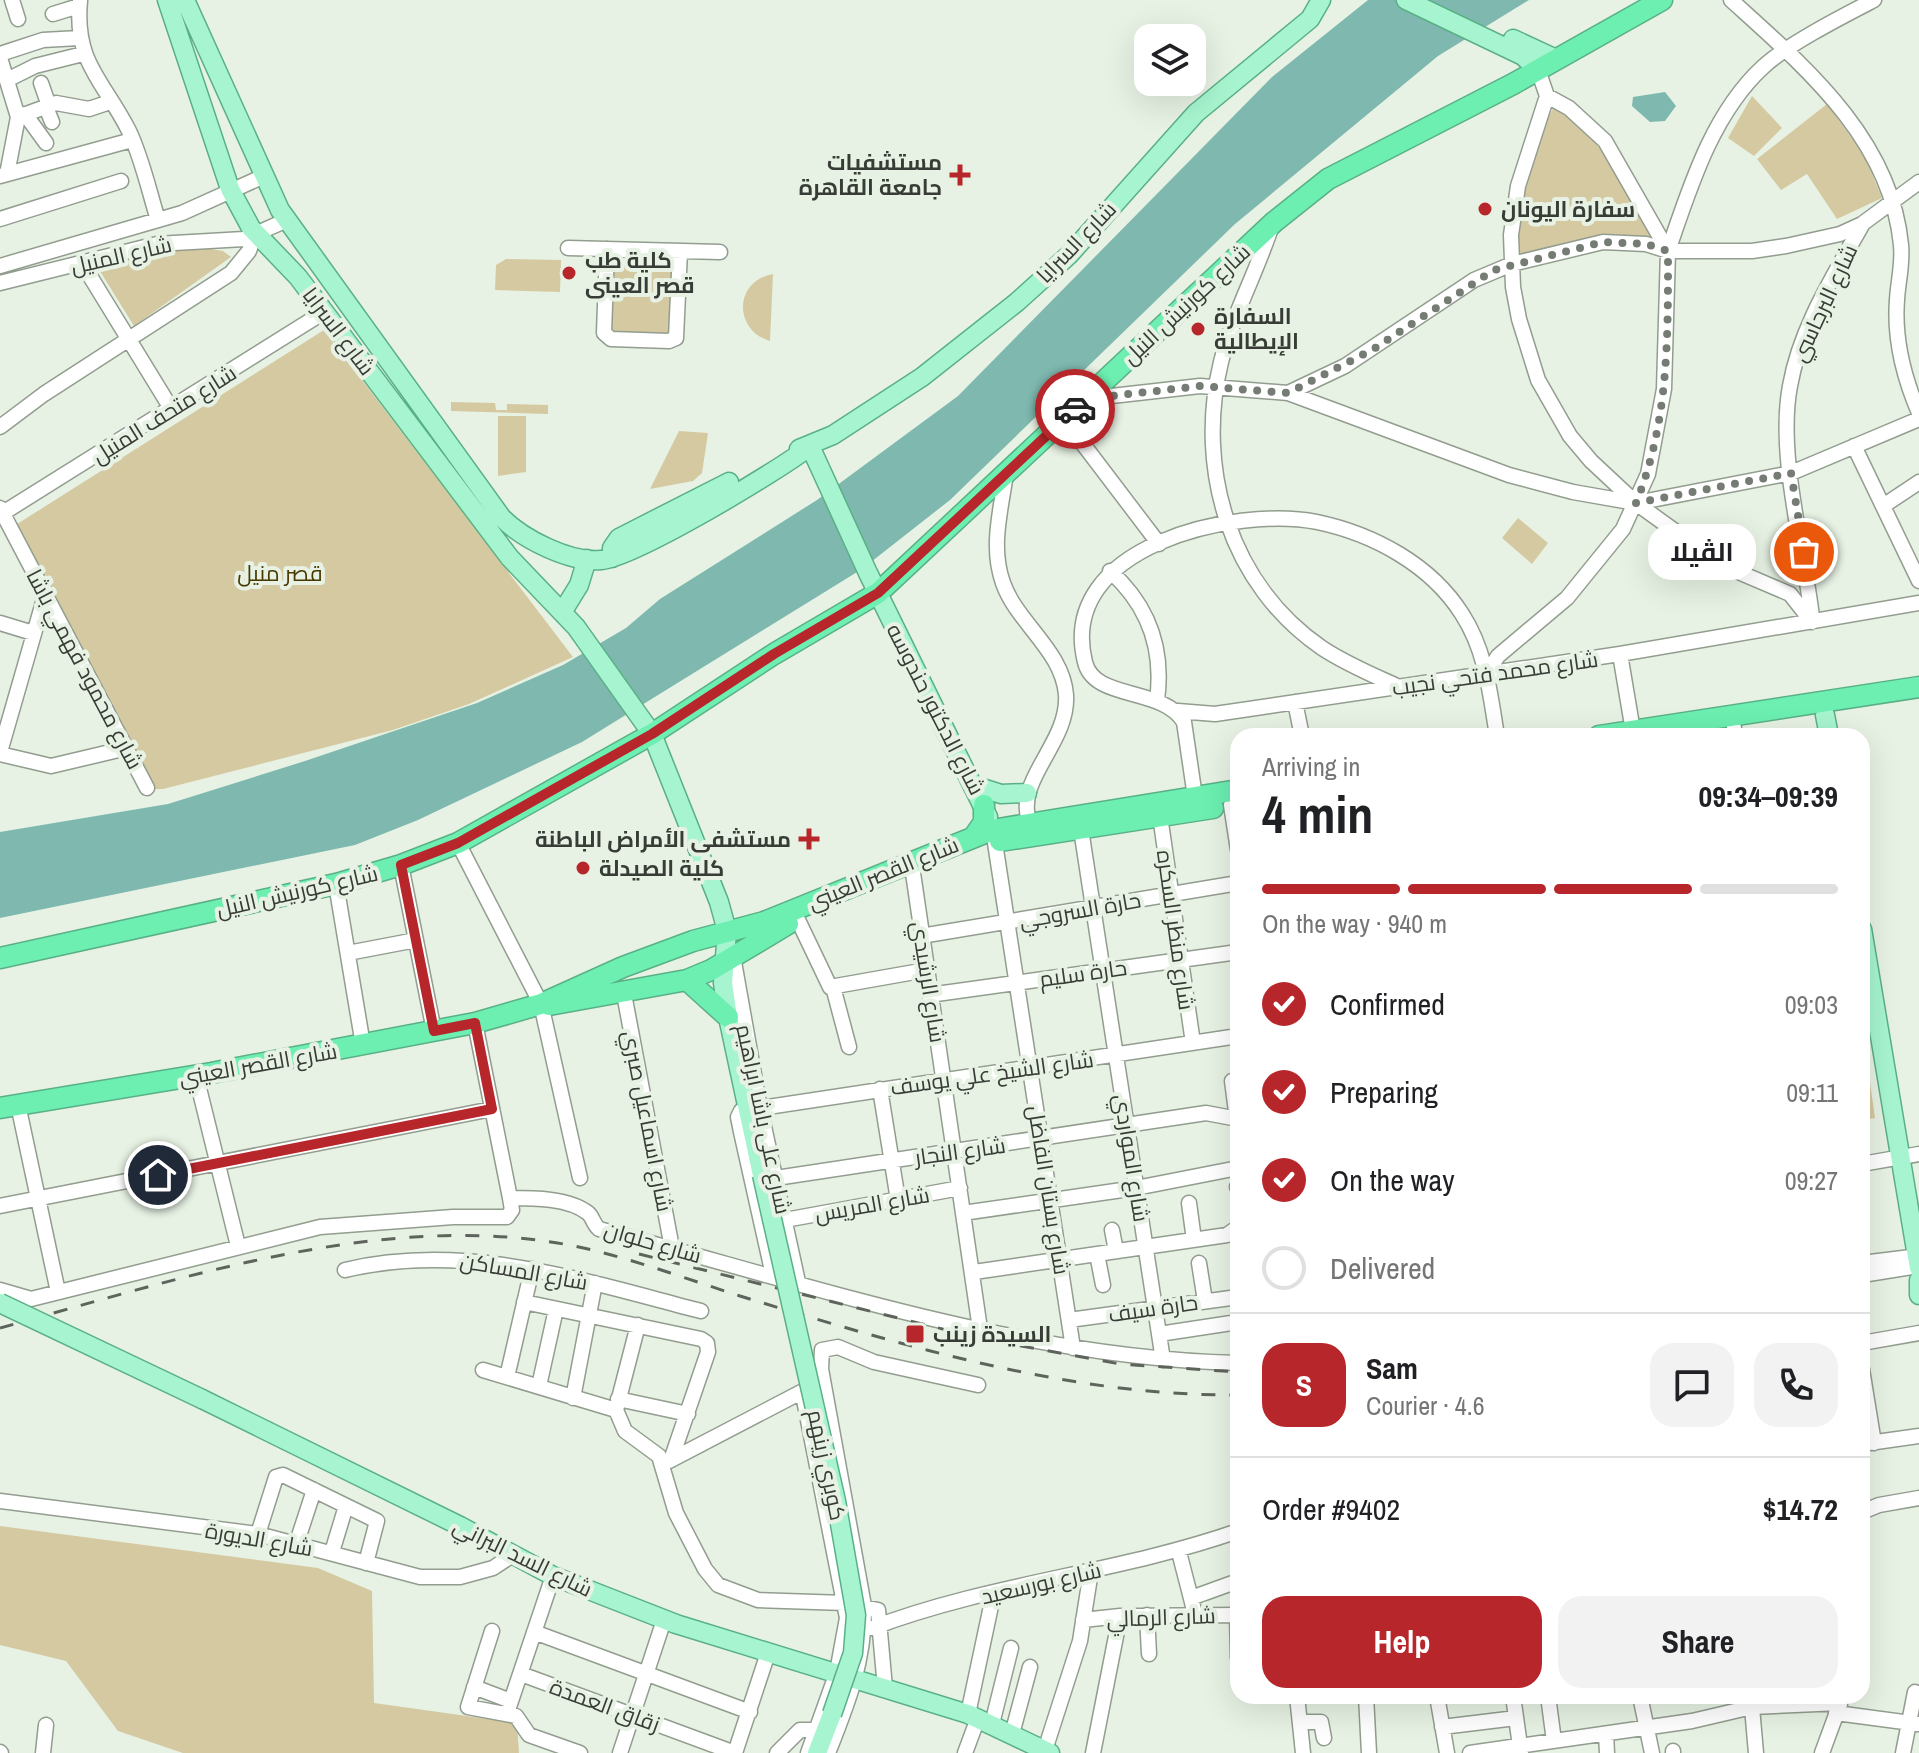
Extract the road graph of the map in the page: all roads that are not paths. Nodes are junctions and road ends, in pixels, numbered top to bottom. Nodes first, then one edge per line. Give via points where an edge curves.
1 (12, 0) edge
2 (167, 0) edge
3 (185, 0) edge
4 (1406, 0) edge
5 (1427, 0) edge
6 (1662, 0) edge
7 (1731, 0) edge
8 (1874, 0) edge
9 (80, 4) edge
10 (1319, 4) edge
11 (53, 14) dead end
12 (18, 19) dead end
13 (79, 38) junction
14 (1519, 48) junction
15 (1787, 50) junction
16 (83, 54) junction
17 (0, 56) edge
18 (1547, 65) junction
19 (9, 79) junction
20 (41, 83) dead end
21 (1547, 96) junction
22 (110, 102) junction
23 (48, 106) junction
24 (21, 116) junction
25 (52, 122) dead end
26 (132, 140) junction
27 (46, 143) dead end
28 (4, 175) edge
29 (264, 176) junction
30 (121, 181) dead end
31 (1919, 182) edge
32 (230, 189) junction
33 (1893, 202) junction
34 (182, 213) junction
35 (0, 219) edge
36 (158, 220) junction
37 (287, 220) junction
38 (1274, 222) junction
39 (1862, 224) junction
40 (256, 236) junction
41 (187, 240) junction
42 (568, 248) dead end
43 (607, 249) junction
44 (680, 251) junction
45 (1668, 251) junction
46 (720, 252) dead end
47 (1, 263) edge
48 (82, 263) junction
49 (1512, 264) junction
50 (0, 283) edge
51 (324, 312) junction
52 (129, 340) junction
53 (1216, 386) junction
54 (1288, 393) junction
55 (1085, 399) junction
56 (172, 410) junction
57 (1919, 413) edge
58 (1064, 419) junction
59 (1919, 419) edge
60 (0, 427) edge
61 (810, 446) junction
62 (1854, 446) junction
63 (1006, 473) junction
64 (1791, 473) junction
65 (1919, 482) edge
66 (1636, 503) junction
67 (1883, 506) junction
68 (2, 510) edge
69 (1225, 521) junction
70 (1159, 544) junction
71 (587, 559) junction
72 (1110, 571) junction
73 (1808, 575) junction
74 (1919, 581) edge
75 (1778, 590) junction
76 (46, 592) junction
77 (876, 599) junction
78 (1919, 603) edge
79 (563, 611) junction
80 (1812, 622) junction
81 (0, 623) edge
82 (33, 633) junction
83 (1620, 654) junction
84 (1487, 673) junction
85 (1091, 676) junction
86 (1399, 687) junction
87 (1919, 687) edge
88 (1066, 691) junction
89 (1919, 699) edge
90 (1157, 700) junction
91 (1295, 702) junction
92 (1178, 711) junction
93 (639, 715) joint
94 (1825, 715) junction
95 (1300, 728) edge
96 (1496, 728) edge
97 (1632, 728) edge
98 (1652, 728) edge
99 (1756, 728) edge
100 (1827, 728) edge
101 (652, 734) junction
102 (127, 748) junction
103 (0, 753) edge
104 (976, 786) junction
105 (147, 788) dead end
106 (1027, 793) junction
107 (1195, 797) junction
108 (1230, 800) edge
109 (1230, 801) edge
110 (984, 805) joint
111 (1160, 816) junction
112 (1029, 821) junction
113 (1080, 821) junction
114 (987, 836) junction
115 (458, 843) junction
116 (401, 865) junction
117 (913, 873) junction
118 (336, 884) junction
119 (1230, 884) edge
120 (1171, 894) junction
121 (1094, 908) junction
122 (798, 920) junction
123 (1007, 922) junction
124 (727, 931) junction
125 (921, 936) junction
126 (416, 940) junction
127 (348, 953) junction
128 (1230, 953) edge
129 (0, 958) edge
130 (729, 959) junction
131 (1181, 960) junction
132 (926, 970) junction
133 (1103, 971) junction
134 (687, 980) junction
135 (1870, 981) edge
136 (1017, 983) junction
137 (833, 987) junction
138 (624, 994) junction
139 (929, 995) junction
140 (541, 1004) junction
141 (728, 1017) junction
142 (475, 1023) junction
143 (434, 1031) junction
144 (1230, 1037) edge
145 (1193, 1043) junction
146 (363, 1045) junction
147 (849, 1047) dead end
148 (1116, 1055) junction
149 (1030, 1069) junction
150 (196, 1076) junction
151 (944, 1079) junction
152 (880, 1089) junction
153 (492, 1109) junction
154 (753, 1109) junction
155 (7, 1113) edge
156 (1230, 1118) edge
157 (1127, 1126) junction
158 (1041, 1139) junction
159 (954, 1152) junction
160 (1910, 1156) edge
161 (892, 1161) junction
162 (218, 1163) junction
163 (1870, 1163) edge
164 (1230, 1170) edge
165 (769, 1176) junction
166 (580, 1178) dead end
167 (960, 1188) junction
168 (1136, 1188) junction
169 (510, 1198) junction
170 (38, 1199) junction
171 (898, 1200) junction
172 (1050, 1201) junction
173 (1189, 1203) dead end
174 (1914, 1205) edge
175 (0, 1206) edge
176 (963, 1213) junction
177 (785, 1220) junction
178 (1112, 1230) dead end
179 (1230, 1233) edge
180 (1194, 1240) junction
181 (238, 1246) junction
182 (1145, 1247) junction
183 (672, 1248) junction
184 (1116, 1251) junction
185 (1097, 1254) junction
186 (1059, 1259) junction
187 (1919, 1262) edge
188 (1199, 1263) dead end
189 (1870, 1263) edge
190 (532, 1269) junction
191 (345, 1270) dead end
192 (974, 1272) junction
193 (1870, 1273) edge
194 (773, 1275) junction
195 (1919, 1280) edge
196 (798, 1282) junction
197 (595, 1283) junction
198 (1103, 1285) dead end
199 (0, 1290) edge
200 (58, 1292) junction
201 (1919, 1295) edge
202 (1230, 1298) edge
203 (1205, 1301) junction
204 (524, 1302) junction
205 (0, 1303) edge
206 (1155, 1308) junction
207 (556, 1309) junction
208 (701, 1311) dead end
209 (589, 1315) junction
210 (1069, 1320) junction
211 (1230, 1323) edge
212 (638, 1325) junction
213 (980, 1329) junction
214 (1919, 1333) edge
215 (1159, 1334) junction
216 (1870, 1342) edge
217 (1073, 1348) junction
218 (1163, 1360) junction
219 (1230, 1363) edge
220 (821, 1369) junction
221 (483, 1370) dead end
222 (507, 1377) junction
223 (978, 1385) dead end
224 (539, 1386) junction
225 (803, 1395) junction
226 (573, 1398) junction
227 (617, 1405) junction
228 (688, 1414) junction
229 (1919, 1436) edge
230 (1870, 1443) edge
231 (667, 1462) junction
232 (314, 1490) junction
233 (1919, 1498) edge
234 (0, 1501) edge
235 (346, 1506) junction
236 (1870, 1509) edge
237 (258, 1534) junction
238 (1230, 1534) edge
239 (297, 1542) junction
240 (332, 1552) junction
241 (1179, 1552) junction
242 (511, 1556) junction
243 (366, 1563) junction
244 (1091, 1571) junction
245 (553, 1576) junction
246 (1230, 1584) edge
247 (994, 1592) junction
248 (1191, 1598) junction
249 (845, 1603) junction
250 (871, 1608) junction
251 (1195, 1614) junction
252 (1147, 1615) junction
253 (1230, 1615) edge
254 (1120, 1616) junction
255 (664, 1620) junction
256 (1083, 1620) junction
257 (880, 1625) junction
258 (492, 1631) dead end
259 (865, 1631) junction
260 (534, 1632) junction
261 (845, 1639) junction
262 (1011, 1648) dead end
263 (768, 1653) junction
264 (1149, 1654) dead end
265 (1030, 1667) dead end
266 (645, 1672) junction
267 (837, 1672) junction
268 (521, 1674) junction
269 (857, 1679) junction
270 (474, 1687) junction
271 (885, 1688) junction
272 (1915, 1692) dead end
273 (1298, 1704) edge
274 (1367, 1704) edge
275 (1438, 1704) edge
276 (1514, 1704) edge
277 (1549, 1704) edge
278 (1642, 1704) edge
279 (1740, 1704) edge
280 (1752, 1704) edge
281 (1839, 1704) edge
282 (509, 1707) junction
283 (750, 1712) junction
284 (632, 1715) junction
285 (1516, 1718) junction
286 (979, 1719) junction
287 (1300, 1722) junction
288 (1914, 1724) edge
289 (46, 1725) dead end
290 (1442, 1727) junction
291 (1648, 1728) junction
292 (817, 1730) junction
293 (1012, 1734) junction
294 (1606, 1734) junction
295 (1324, 1738) dead end
296 (1554, 1741) junction
297 (1521, 1749) edge
298 (825, 1751) edge
299 (574, 1752) edge
300 (1048, 1752) edge
301 (1371, 1752) edge
302 (43, 1753) edge
303 (620, 1753) edge
304 (735, 1753) edge
305 (777, 1753) edge
306 (808, 1753) edge
307 (846, 1753) edge
308 (965, 1753) edge
309 (1093, 1753) edge
310 (1303, 1753) edge
311 (1447, 1753) edge
312 (1470, 1753) edge
313 (1607, 1753) edge
314 (1652, 1753) edge
315 (1756, 1753) edge
316 (1822, 1753) edge
317 (1903, 1753) edge

1 - 12 street
2 - 32 main road, شارع السرايا
3 - 29 main road, شارع السرايا
4 - 14 main road
5 - 14 main road
6 - 18 highway, شارع كورنيش النيل
7 - 15 street
8 - 15 street
9 - 11 street
9 - 13 street
10 - 61 main road, شارع السرايا via 1196,113 1069,255 1017,302 922,377
13 - 16 street
13 - 17 street via 38,35
14 - 18 main road
15 - 33 street via 1847,116
15 - 45 street via 1755,76 1719,128 1694,176
16 - 19 street
16 - 22 street
17 - 19 street
18 - 21 street
18 - 38 highway, شارع كورنيش النيل via 1328,179
19 - 24 street via 7,87
20 - 23 street
21 - 45 street via 1569,108 1605,141
21 - 49 street via 1516,194
22 - 23 street via 89,109
22 - 26 street
23 - 24 street
23 - 25 street
24 - 27 street
24 - 28 street
26 - 28 street
26 - 36 street
29 - 32 street, شارع المنيل
29 - 37 main road, شارع السرايا
30 - 35 street
31 - 33 street
32 - 34 street, شارع المنيل
32 - 40 main road, شارع السرايا
33 - 39 street
33 - 57 street via 1901,247 1898,337
34 - 36 street, شارع المنيل
34 - 41 street via 189,225
36 - 47 street, شارع المنيل
37 - 40 street, شارع المنيل
37 - 71 main road, شارع السرايا via 502,518 530,542
38 - 53 street via 1238,308
38 - 55 highway, شارع كورنيش النيل
39 - 45 street via 1840,234 1752,251
39 - 64 street, شارع البرجاسي via 1796,360 1786,416
40 - 41 street, شارع المنيل
40 - 51 main road, شارع السرايا via 285,261
40 - 52 street via 231,273
41 - 48 street, شارع المنيل
42 - 43 street
43 - 44 street
43 - 44 street via 604,333 611,339 669,341 676,338
44 - 46 street
45 - 49 street via 1603,242
45 - 66 street via 1664,389 1656,444
48 - 50 street, شارع المنيل
48 - 52 street
49 - 54 street via 1474,280 1345,366
49 - 66 street via 1527,350 1553,409 1591,461
51 - 56 street, شارع متحف المنيل
51 - 79 main road, شارع السرايا via 510,558
52 - 56 street
52 - 60 street
53 - 54 street
53 - 55 street
53 - 69 street via 1215,454
54 - 66 street via 1509,475
55 - 58 highway, شارع كورنيش النيل
56 - 68 street, شارع متحف المنيل
58 - 63 highway, شارع كورنيش النيل
58 - 70 street
59 - 62 street
61 - 71 main road, شارع السرايا via 782,455 619,538 612,558
61 - 77 main road, شارع الدكتور حندوسه
62 - 64 street
62 - 67 street
63 - 77 highway, شارع كورنيش النيل
63 - 88 street via 997,531 998,567 1011,601 1059,668
64 - 66 street
64 - 73 street, شارع البرجاسي
65 - 67 street
66 - 75 street via 1709,557
66 - 84 street via 1587,576 1498,656
67 - 74 street
68 - 76 street, شارع محمود فهمي باشا
69 - 70 street
69 - 84 street via 1316,522 1392,550 1450,597 1473,633
69 - 86 street via 1248,570 1281,614 1323,649
70 - 72 street
71 - 79 main road
72 - 85 street via 1092,598 1085,621 1084,654
72 - 90 street via 1135,597 1152,629 1160,664
73 - 75 street
73 - 80 street, شارع البرجاسي
75 - 80 street via 1798,600
76 - 82 street
76 - 102 street, شارع محمود فهمي باشا
77 - 101 highway, شارع كورنيش النيل via 774,654
77 - 104 main road, شارع الدكتور حندوسه
78 - 80 street, شارع محمد فتحي نجيب
79 - 93 main road, شارع السرايا
80 - 83 street, شارع محمد فتحي نجيب
81 - 82 street
82 - 103 street
83 - 84 street, شارع محمد فتحي نجيب
83 - 97 street
84 - 86 street, شارع محمد فتحي نجيب
84 - 96 street
85 - 88 street
85 - 90 street
86 - 91 street, شارع محمد فتحي نجيب
87 - 98 highway
88 - 106 street via 1060,731
89 - 94 highway
90 - 92 street
91 - 92 street, شارع محمد فتحي نجيب via 1215,714
91 - 95 street
92 - 107 street
93 - 101 main road, شارع على باشا ابراهيم
94 - 99 highway
94 - 100 main road
101 - 115 highway, شارع كورنيش النيل
101 - 124 main road, شارع على باشا ابراهيم
102 - 103 street via 51,766
102 - 105 street, شارع محمود فهمي باشا
104 - 106 main road via 1001,794
104 - 110 main road, شارع الدكتور حندوسه
106 - 112 street
107 - 108 highway, شارع القصر العيني
107 - 113 highway, شارع القصر العيني
109 - 111 highway, شارع القصر العيني
110 - 114 highway
111 - 113 highway, شارع القصر العيني
111 - 120 street, شارع منظر السكره
112 - 113 highway, شارع القصر العيني
112 - 114 highway, شارع القصر العيني
113 - 114 highway, شارع القصر العيني
113 - 121 street, شارع المواردي
114 - 117 highway, شارع القصر العيني
114 - 123 street, شارع بستان الفاضل
114 - 124 highway, شارع القصر العيني via 764,922
115 - 116 highway, شارع كورنيش النيل
115 - 140 street
116 - 118 highway, شارع كورنيش النيل
116 - 126 street
117 - 122 highway, شارع القصر العيني
117 - 125 street, شارع الرشيدي
118 - 127 street
118 - 129 highway, شارع كورنيش النيل
119 - 120 street, حارة السروجي
120 - 121 street, حارة السروجي
120 - 131 street, شارع منظر السكره
121 - 123 street, حارة السروجي
121 - 133 street, شارع المواردي
122 - 130 highway, شارع القصر العيني
122 - 137 street
123 - 125 street, حارة السروجي
123 - 136 street, شارع بستان الفاضل
124 - 130 main road, شارع على باشا ابراهيم
124 - 140 highway, شارع القصر العيني via 623,967
125 - 132 street, شارع الرشيدي
126 - 127 street
126 - 143 street
127 - 146 street
128 - 131 street, حارة سليم
130 - 134 highway, شارع القصر العيني
130 - 141 main road, شارع على باشا ابراهيم
130 - 154 street, شارع على باشا ابراهيم
131 - 133 street, حارة سليم
131 - 145 street, شارع منظر السكره
132 - 137 street
132 - 139 street, شارع الرشيدي
133 - 136 street, حارة سليم
133 - 148 street, شارع المواردي
134 - 138 highway, شارع القصر العيني
134 - 141 highway
135 - 160 main road
136 - 139 street, حارة سليم
136 - 149 street, شارع بستان الفاضل
137 - 147 street
138 - 140 highway, شارع القصر العيني
138 - 183 street, شارع اسماعيل صبري
139 - 151 street, شارع الرشيدي
140 - 142 highway, شارع القصر العيني
140 - 166 street
141 - 154 main road, شارع على باشا ابراهيم
142 - 143 highway, شارع القصر العيني
142 - 153 street
143 - 146 highway, شارع القصر العيني
144 - 145 street, شارع الشيخ علي يوسف
145 - 148 street, شارع الشيخ علي يوسف
146 - 150 highway, شارع القصر العيني
148 - 149 street, شارع الشيخ علي يوسف
148 - 157 street, شارع المواردي
149 - 151 street, شارع الشيخ علي يوسف
149 - 158 street, شارع بستان الفاضل
150 - 155 highway, شارع القصر العيني via 67,1097
150 - 162 street
151 - 152 street, شارع الشيخ علي يوسف
151 - 159 street, شارع الرشيدي
152 - 154 street, شارع الشيخ علي يوسف
152 - 161 street
153 - 162 street
153 - 169 street
154 - 165 main road, شارع على باشا ابراهيم
154 - 194 street, شارع على باشا ابراهيم via 738,1117
155 - 170 street
156 - 157 street, شارع النجار via 1206,1113
157 - 158 street, شارع النجار
157 - 168 street, شارع المواردي
158 - 159 street, شارع النجار
158 - 172 street, شارع بستان الفاضل
159 - 161 street, شارع النجار
159 - 167 street, شارع الرشيدي
160 - 163 street
160 - 174 main road
161 - 165 street, شارع النجار
161 - 171 street
162 - 170 street
162 - 181 street
164 - 168 street
165 - 177 street, شارع على باشا ابراهيم
165 - 298 main road, كوبري زينهم, bridge via 856,1615 853,1653
167 - 171 street, شارع المريس
167 - 176 street, شارع الرشيدي
168 - 172 street
168 - 182 street, شارع المواردي
169 - 181 street via 507,1217 320,1227
169 - 183 street, شارع حلوان via 571,1204 590,1214 599,1229
170 - 175 street
170 - 200 street
171 - 177 street, شارع المريس
172 - 176 street
172 - 186 street, شارع بستان الفاضل
173 - 180 street
174 - 187 main road
176 - 192 street, شارع الرشيدي
177 - 196 street, شارع على باشا ابراهيم
178 - 184 street
179 - 180 street
180 - 182 street
181 - 200 street
182 - 184 street
182 - 206 street, شارع المواردي
183 - 194 street, شارع حلوان
184 - 185 street
185 - 186 street
185 - 198 street
186 - 192 street
186 - 210 street, شارع بستان الفاضل
187 - 189 street
187 - 193 street
188 - 203 street
190 - 191 street, شارع المساكن via 427,1258
190 - 197 street, شارع المساكن
190 - 204 street
192 - 213 street, شارع الرشيدي
194 - 196 street, شارع حلوان
195 - 201 main road
196 - 213 street, شارع حلوان
197 - 208 street, شارع المساكن
197 - 209 street
199 - 200 street via 25,1300
202 - 203 street, حارة سيف
203 - 206 street, حارة سيف
204 - 207 street
204 - 222 street
205 - 242 main road, شارع السد البراني, bridge via 460,1526
206 - 210 street, حارة سيف
206 - 215 street, شارع المواردي
207 - 209 street
207 - 224 street
209 - 212 street
209 - 226 street
210 - 217 street, شارع بستان الفاضل
211 - 215 street
212 - 227 street
212 - 228 street via 707,1343
213 - 217 street, شارع حلوان
214 - 216 street
215 - 218 street, شارع المواردي
217 - 218 street, شارع حلوان
218 - 219 street, شارع حلوان
220 - 223 street via 822,1350 831,1346 874,1362
220 - 225 street
220 - 250 street
221 - 222 street
222 - 224 street
224 - 226 street
225 - 231 street
225 - 249 street
226 - 227 street
227 - 228 street
227 - 231 street via 625,1431
228 - 231 street
229 - 230 street
231 - 249 street via 676,1513 718,1585 758,1600
232 - 235 street
232 - 237 street via 283,1475 276,1477
232 - 239 street
233 - 236 street
234 - 237 street, شارع الديورة
235 - 240 street
235 - 243 street via 378,1523
237 - 239 street, شارع الديورة
238 - 241 street, شارع بورسعيد
239 - 240 street, شارع الديورة
240 - 243 street, شارع الديورة
241 - 244 street, شارع بورسعيد
241 - 248 street
242 - 243 street, شارع الديورة via 479,1572 438,1578
242 - 245 main road, شارع السد البراني
244 - 247 street, شارع بورسعيد
244 - 256 street
245 - 255 main road, شارع السد البراني
245 - 260 street
246 - 248 street
247 - 257 street, شارع بورسعيد
247 - 286 street
248 - 251 street
249 - 250 street
249 - 261 street
250 - 257 street
250 - 259 street
251 - 252 street, شارع الرمالي
251 - 253 street, شارع الرمالي
252 - 254 street, شارع الرمالي
252 - 264 street
254 - 256 street, شارع الرمالي
254 - 309 street
255 - 263 main road, شارع السد البراني
255 - 266 street
256 - 300 street
257 - 259 street, شارع بورسعيد
257 - 271 street
258 - 270 street
259 - 261 street, شارع بورسعيد
259 - 269 street
260 - 266 street
260 - 268 street
261 - 267 street
262 - 286 street
263 - 267 main road, شارع السد البراني
263 - 283 street
265 - 293 street
266 - 283 street
266 - 284 street
267 - 269 main road, شارع السد البراني
267 - 292 street
268 - 282 street
268 - 284 street, زقاق العمدة
269 - 271 main road, شارع السد البراني
269 - 298 street
270 - 282 street
270 - 282 street via 468,1707
271 - 286 main road, شارع السد البراني
272 - 288 street
273 - 287 street
274 - 301 street
275 - 290 street
276 - 285 street
277 - 296 street
278 - 291 street
279 - 291 street
280 - 315 street
281 - 288 street
281 - 316 street
282 - 299 street via 533,1737
283 - 304 street
284 - 303 street
284 - 304 street, زقاق العمدة
285 - 290 street
285 - 297 street
286 - 293 main road, شارع السد البراني
286 - 308 street
287 - 295 street via 1321,1722
287 - 310 street
288 - 317 street
289 - 302 street
290 - 311 street
291 - 294 street
291 - 314 street
292 - 305 street via 800,1730
292 - 306 street
293 - 300 main road, شارع السد البراني
294 - 296 street
294 - 313 street
296 - 297 street
297 - 312 street
298 - 307 street

